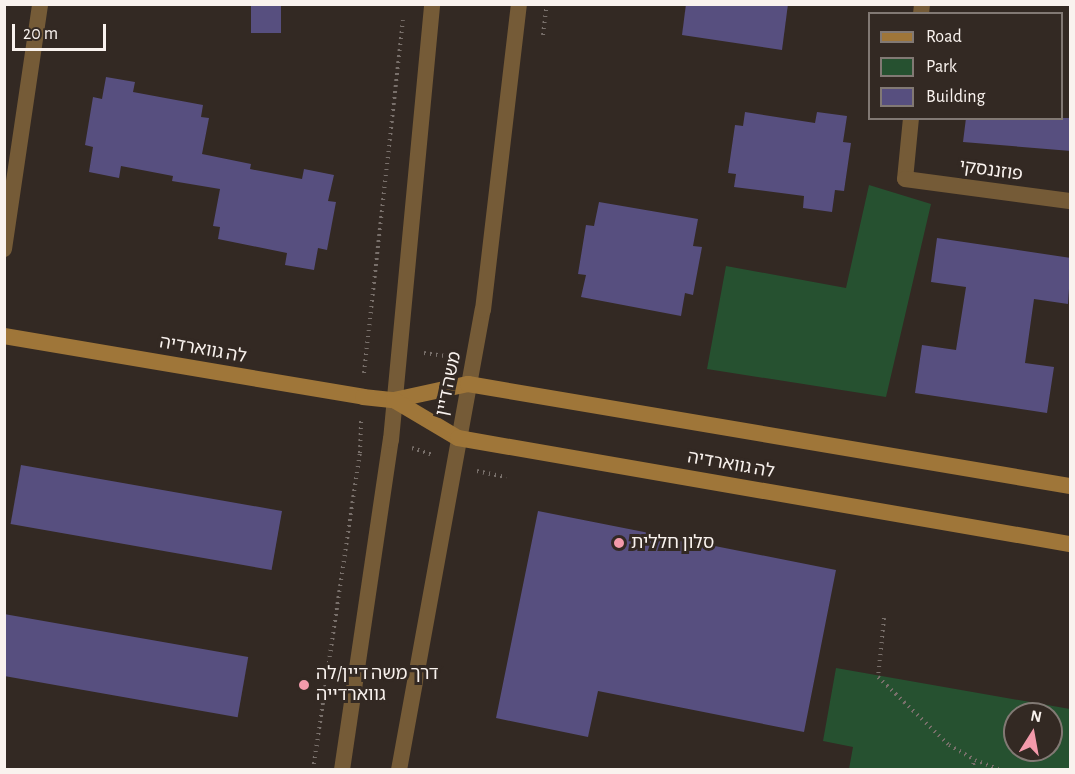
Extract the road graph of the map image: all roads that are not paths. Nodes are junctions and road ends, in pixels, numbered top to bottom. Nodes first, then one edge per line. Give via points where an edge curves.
1 (40, 4) edge
2 (432, 4) edge
3 (519, 4) edge
4 (911, 120) edge
5 (1071, 201) edge
6 (4, 249) edge
7 (4, 336) edge
8 (468, 384) junction
9 (394, 400) junction
10 (458, 438) junction
11 (1071, 486) edge
12 (1071, 544) edge
13 (342, 770) edge
14 (399, 770) edge

1 - 6 street
2 - 9 street
3 - 8 street, משה דיין via 484,301
4 - 5 street, פוזננסקי via 905,179
7 - 9 main road, לה גווארדיה via 363,398
8 - 9 main road, לה גווארדיה
8 - 10 street, משה דיין
8 - 11 main road, לה גווארדיה
9 - 10 main road, לה גווארדיה
9 - 13 street
10 - 12 main road, לה גווארדיה
10 - 14 street, משה דיין

